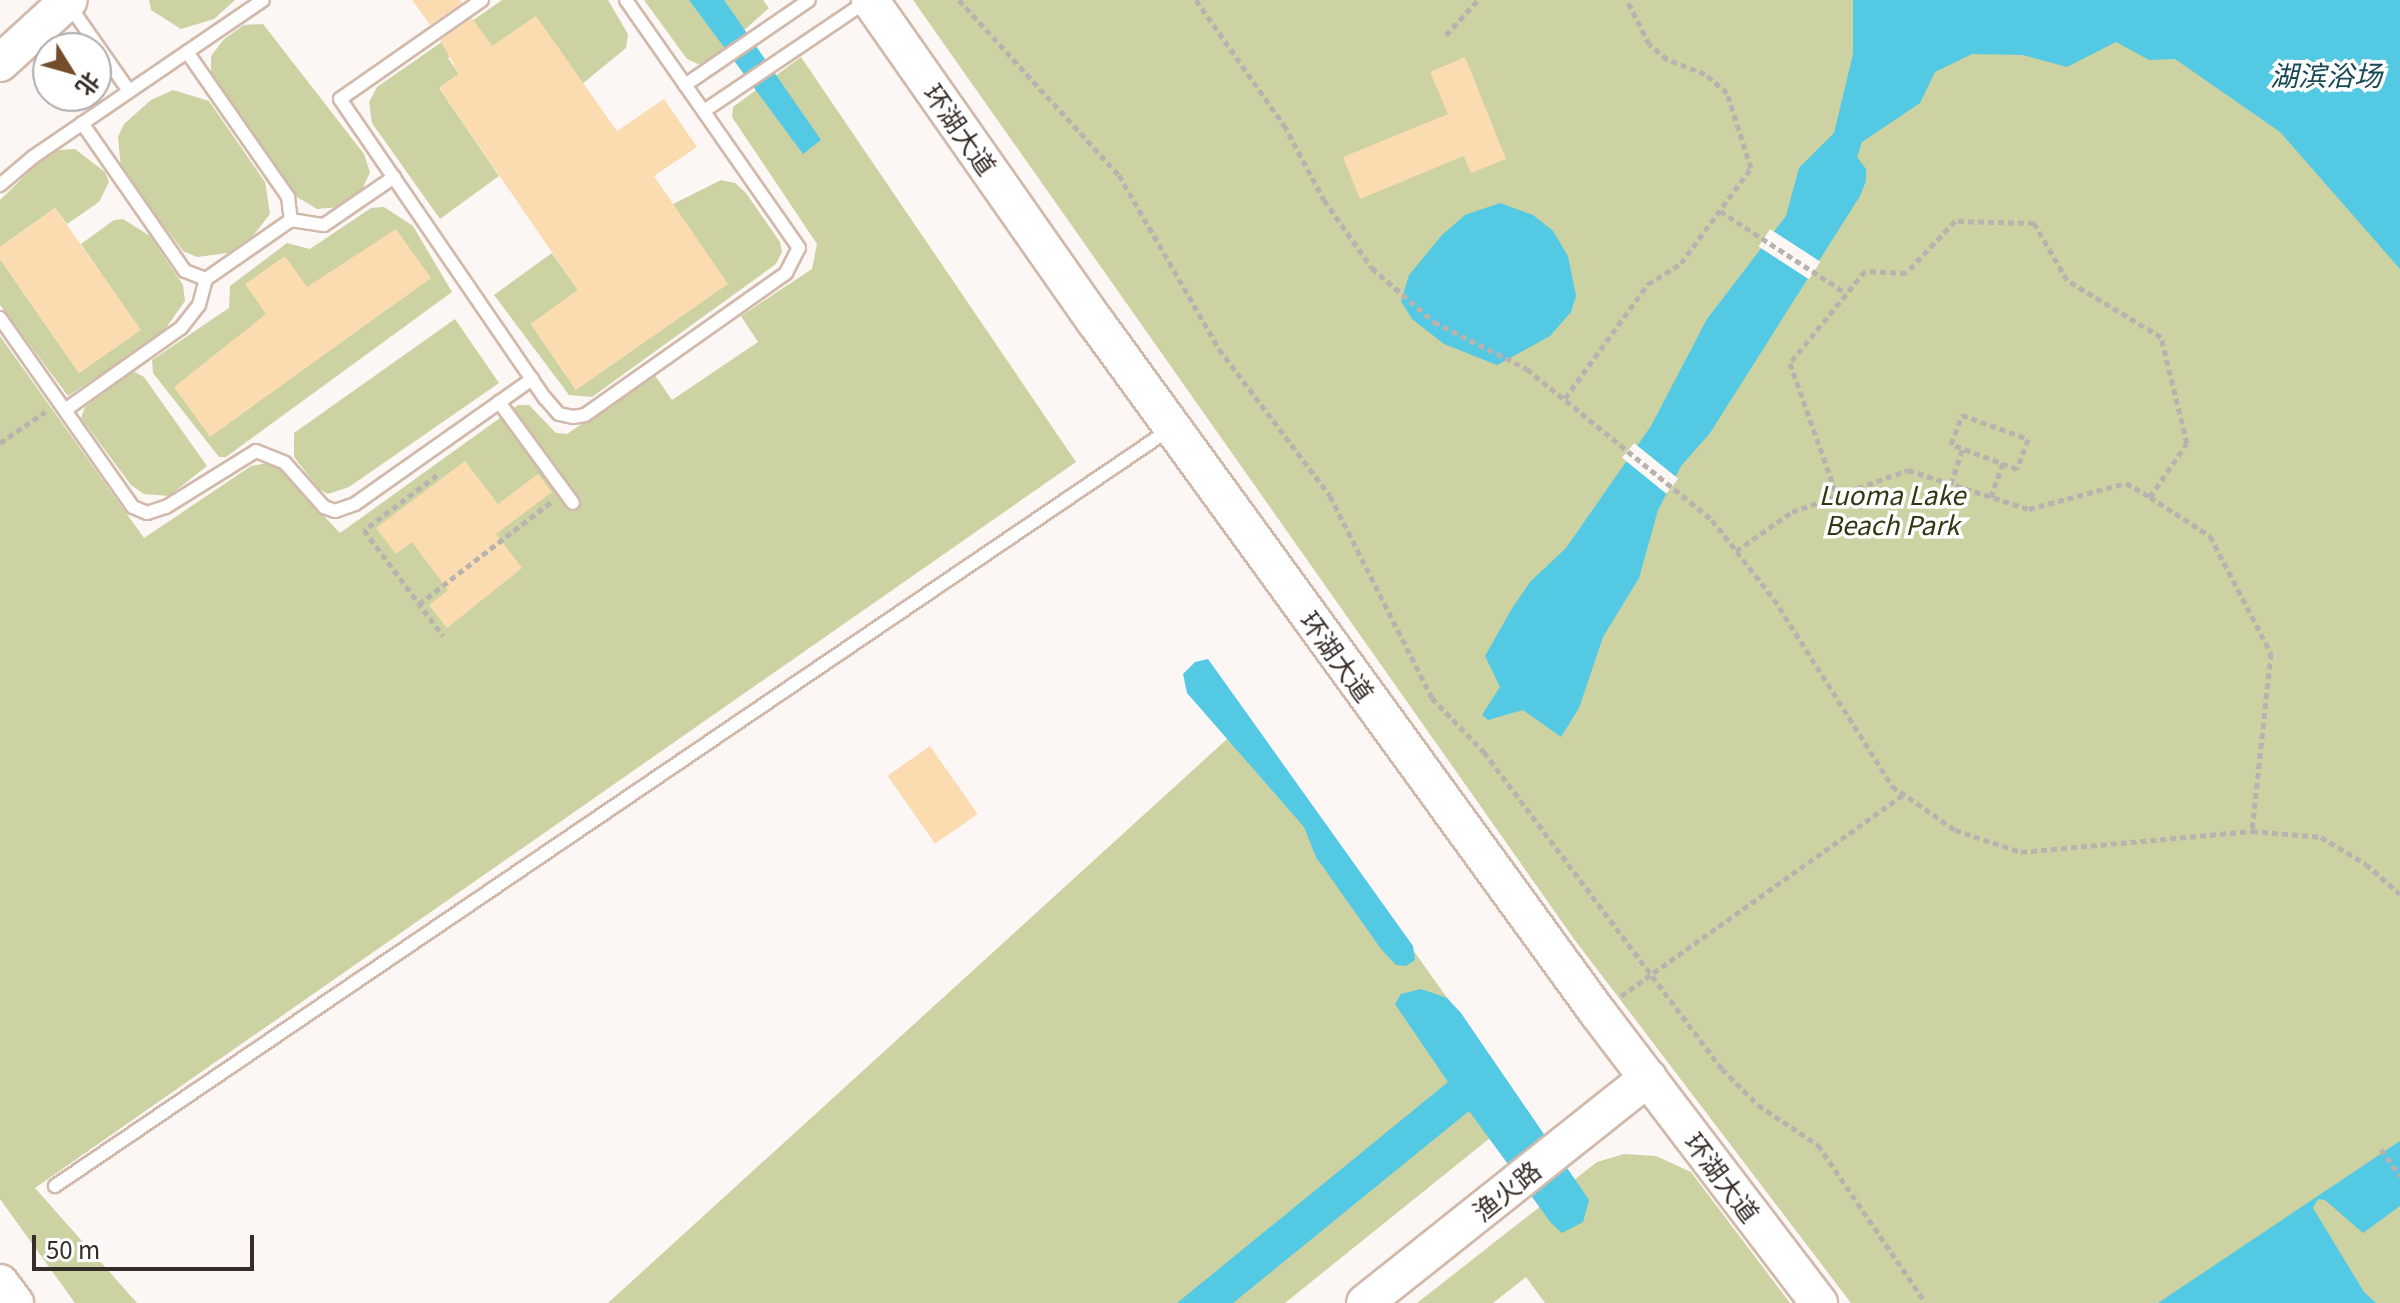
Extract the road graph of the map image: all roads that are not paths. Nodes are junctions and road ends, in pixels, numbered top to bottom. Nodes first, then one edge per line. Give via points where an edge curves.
1 (263, 0) edge
2 (482, 0) edge
3 (626, 0) edge
4 (809, 0) edge
5 (869, 0) edge
6 (68, 1) edge
7 (187, 52) junction
8 (0, 63) edge
9 (685, 85) junction
10 (129, 91) junction
11 (704, 111) junction
12 (82, 123) junction
13 (394, 177) junction
14 (0, 185) edge
15 (291, 220) junction
16 (206, 279) junction
17 (0, 318) edge
18 (532, 379) junction
19 (499, 402) junction
20 (62, 406) junction
21 (1172, 427) junction
22 (573, 503) dead end
23 (1648, 1078) junction
24 (55, 1186) dead end
25 (0, 1283) edge
26 (15, 1303) edge
27 (1365, 1303) edge
28 (1819, 1303) edge

1 - 7 lane
2 - 13 lane via 340,99
3 - 9 lane
4 - 9 lane
5 - 11 lane
5 - 21 main road, 环湖大道
6 - 8 main road
6 - 10 lane
7 - 10 lane
7 - 15 lane via 288,197
9 - 11 lane
10 - 12 lane
11 - 18 lane via 799,248 794,263 585,415 559,414
12 - 14 lane
12 - 16 lane via 185,271
13 - 15 lane via 324,225
13 - 18 lane
15 - 16 lane
16 - 20 lane via 199,305 181,328
17 - 20 lane
18 - 19 lane
19 - 20 lane via 355,504 335,511 324,507 273,454 256,451 166,507 147,513 133,507
19 - 22 lane
21 - 23 main road, 环湖大道
21 - 24 lane
23 - 27 main road, 渔火路
23 - 28 main road, 环湖大道
25 - 26 main road

